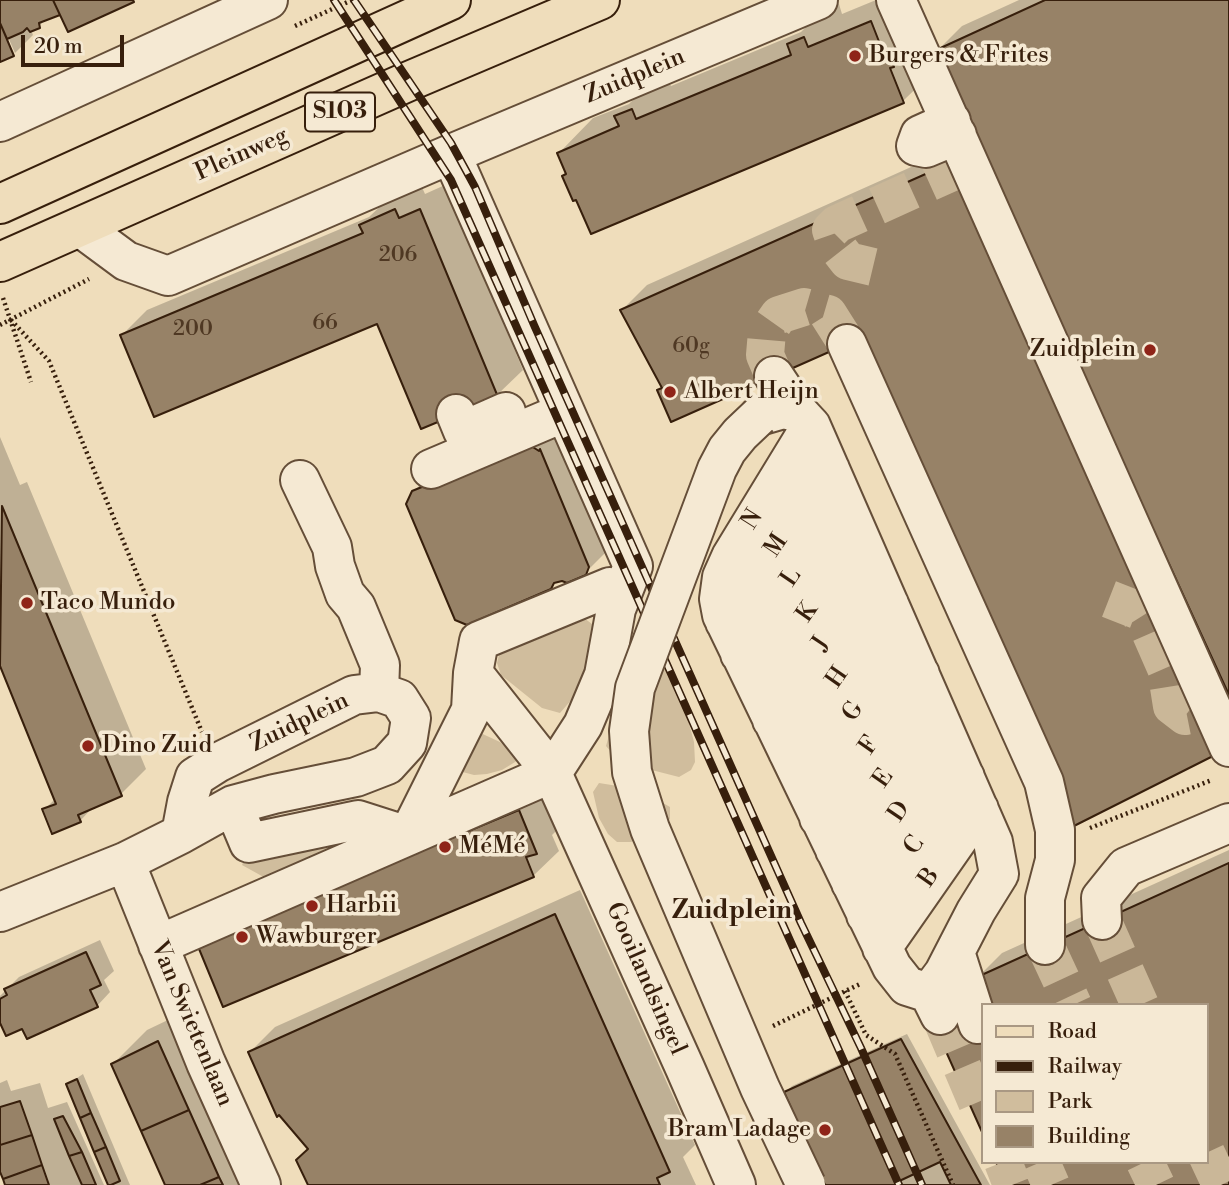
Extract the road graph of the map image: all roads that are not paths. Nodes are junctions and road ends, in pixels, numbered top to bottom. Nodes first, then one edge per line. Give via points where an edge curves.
1 (268, 0) edge
2 (451, 0) edge
3 (600, 0) edge
4 (818, 0) edge
5 (896, 0) edge
6 (0, 122) edge
7 (451, 153) junction
8 (0, 204) edge
9 (80, 227) junction
10 (0, 262) edge
11 (847, 344) tunnel mouth
12 (774, 376) tunnel mouth
13 (560, 401) junction
14 (456, 414) dead end
15 (804, 419) junction
16 (431, 469) dead end
17 (300, 480) dead end
18 (837, 486) junction
19 (867, 554) junction
20 (622, 592) junction
21 (890, 604) junction
22 (904, 639) junction
23 (473, 673) junction
24 (379, 692) junction
25 (934, 708) junction
26 (1219, 731) edge
27 (552, 773) junction
28 (804, 785) junction
29 (972, 793) junction
30 (233, 805) junction
31 (1229, 823) edge
32 (181, 834) junction
33 (408, 836) junction
34 (125, 862) junction
35 (0, 912) edge
36 (1102, 920) tunnel mouth
37 (158, 945) junction
38 (1045, 945) tunnel mouth
39 (955, 952) junction
40 (978, 1024) tunnel mouth
41 (261, 1185) edge
42 (736, 1185) edge
43 (806, 1185) edge

1 - 6 street
2 - 8 main road, S103
3 - 9 main road, Pleinweg / S103
4 - 7 street, Zuidplein
5 - 26 street
7 - 9 street, Zuidplein via 168,276 126,261
7 - 13 street
9 - 10 main road, Pleinweg / S103
11 - 38 street via 1067,832 1045,898
12 - 15 street
13 - 14 street via 463,431
13 - 16 street
13 - 20 street via 633,566
15 - 18 street
15 - 28 street, N via 731,557 719,599
15 - 43 street, bridge via 783,410 759,416 727,450 635,688 629,731 632,772 650,829
17 - 24 street via 332,547 354,621 380,665
18 - 19 street
18 - 28 street, M
19 - 21 street
19 - 28 street, K
20 - 23 street via 610,587 480,641
20 - 27 street via 604,675 583,725
21 - 22 street
21 - 28 street, H
22 - 25 street
22 - 28 street, G
23 - 27 street
23 - 33 street via 471,710
24 - 30 street, Zuidplein via 399,699 411,718 407,743 387,765 356,777
24 - 32 street, Zuidplein via 354,695 195,777
25 - 28 street, F
25 - 28 street, D
25 - 29 street
27 - 33 street
27 - 42 street, Gooilandsingel
28 - 29 street, B
28 - 39 street via 899,979 934,1004
29 - 39 street via 993,842 999,874
30 - 32 street, Zuidplein
30 - 33 street via 249,843 358,820
31 - 36 street via 1126,867 1101,898
32 - 34 street, Zuidplein
33 - 37 street
34 - 35 street, Zuidplein
34 - 37 street, Van Swietenlaan
37 - 41 street, Van Swietenlaan
39 - 40 street

